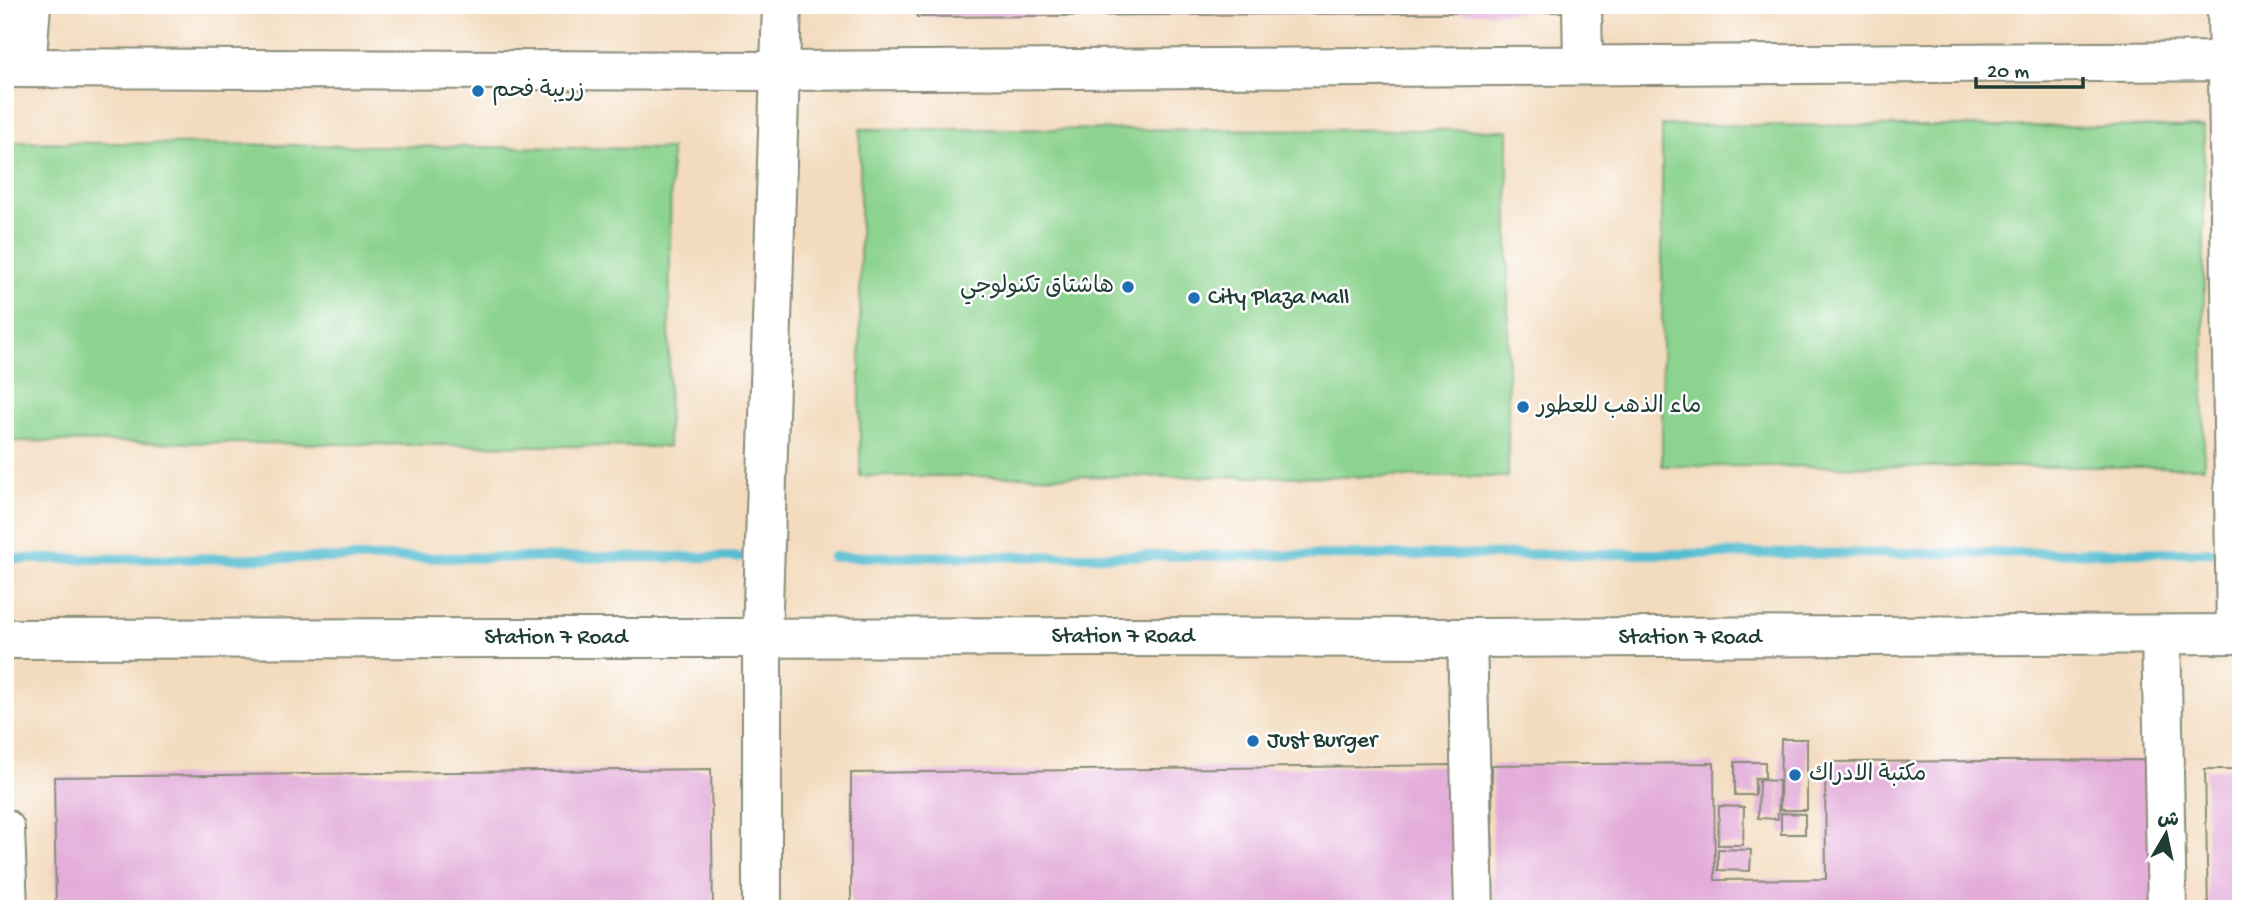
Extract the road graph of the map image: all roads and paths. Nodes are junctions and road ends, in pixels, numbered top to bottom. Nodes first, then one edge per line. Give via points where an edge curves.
1 (31, 5) edge
2 (782, 5) edge
3 (1582, 5) edge
4 (2227, 5) edge
5 (2234, 61) edge
6 (1583, 65) junction
7 (16, 68) edge
8 (781, 71) junction
9 (2238, 505) edge
10 (2238, 634) edge
11 (2161, 635) junction
12 (762, 638) junction
13 (5, 639) edge
14 (1467, 639) junction
15 (5, 829) edge
16 (8, 909) edge
17 (762, 909) edge
18 (1474, 909) edge
19 (2167, 909) edge

1 - 7 street
2 - 8 street
3 - 6 street
4 - 5 street
5 - 6 street
5 - 9 street
6 - 8 street
7 - 8 street
8 - 12 street
9 - 10 street
10 - 11 street, Station 7 Road
11 - 14 street, Station 7 Road
11 - 19 street
12 - 13 street, Station 7 Road
12 - 14 street, Station 7 Road
12 - 17 street
14 - 18 street
15 - 16 street

